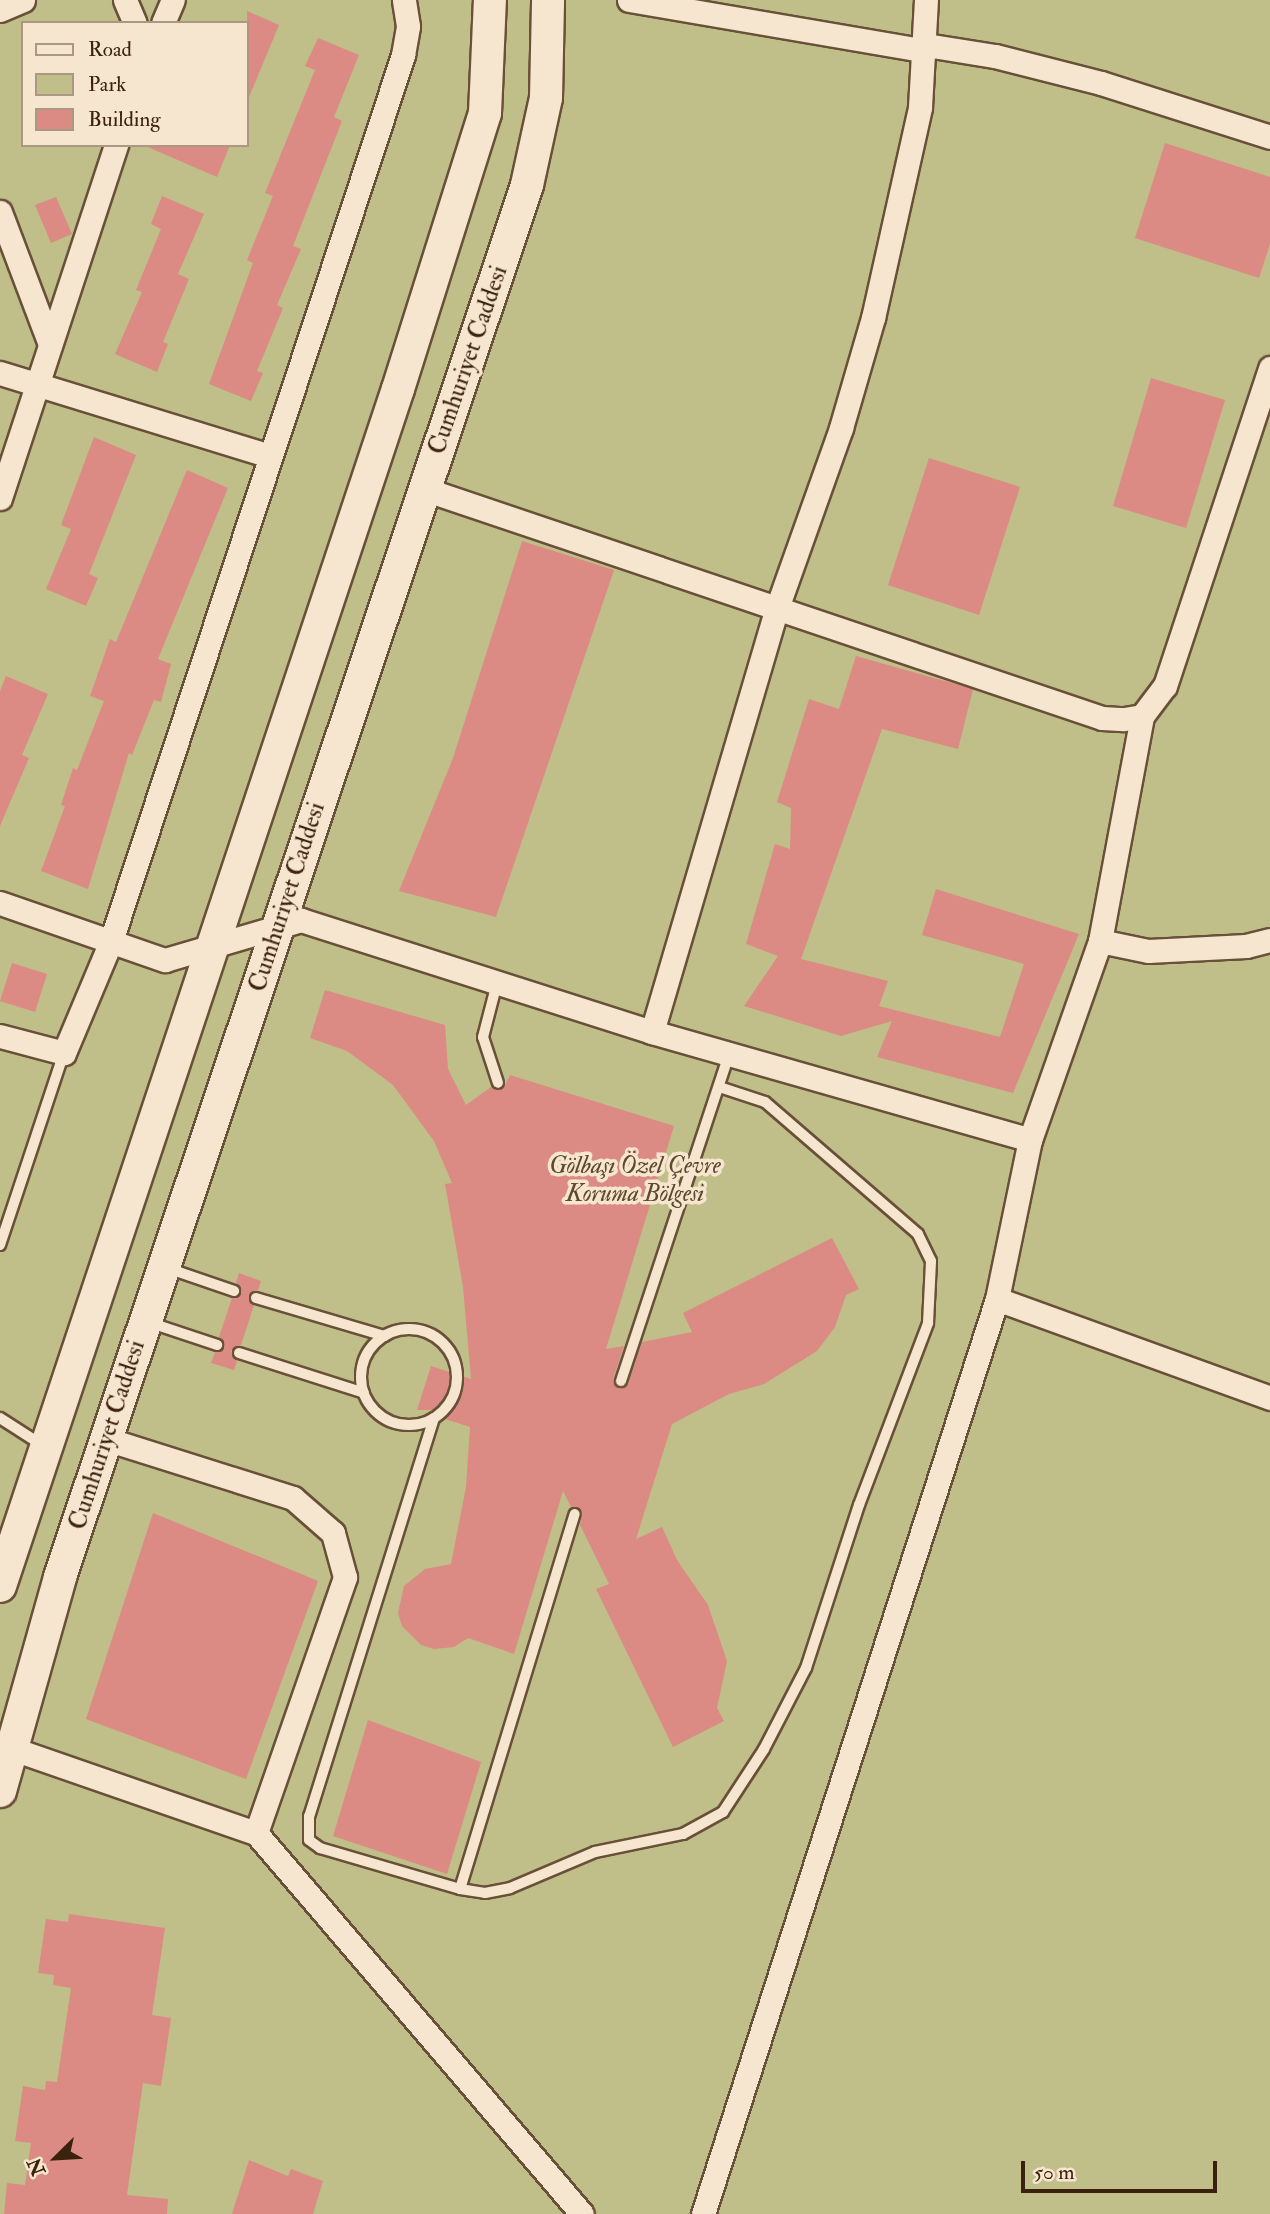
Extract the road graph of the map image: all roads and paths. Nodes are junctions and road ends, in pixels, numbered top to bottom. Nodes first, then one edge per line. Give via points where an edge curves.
1 (23, 0) edge
2 (125, 0) edge
3 (173, 0) edge
4 (404, 0) edge
5 (490, 0) edge
6 (548, 0) edge
7 (629, 0) edge
8 (926, 0) edge
9 (0, 10) edge
10 (134, 21) edge
11 (164, 21) edge
12 (926, 48) junction
13 (1270, 137) edge
14 (115, 147) edge
15 (0, 212) edge
16 (9, 264) edge
17 (50, 344) junction
18 (1270, 368) edge
19 (0, 373) edge
20 (40, 384) junction
21 (269, 456) junction
22 (424, 489) junction
23 (0, 498) edge
24 (777, 608) junction
25 (1142, 716) junction
26 (0, 903) edge
27 (278, 923) junction
28 (1270, 940) edge
29 (111, 941) junction
30 (1100, 941) junction
31 (211, 947) junction
32 (497, 983) junction
33 (652, 1032) junction
34 (0, 1036) edge
35 (64, 1054) junction
36 (729, 1055) junction
37 (498, 1083) dead end
38 (719, 1087) junction
39 (1030, 1140) junction
40 (0, 1245) edge
41 (163, 1267) junction
42 (234, 1291) dead end
43 (256, 1298) dead end
44 (997, 1299) junction
45 (145, 1321) junction
46 (384, 1336) junction
47 (217, 1345) dead end
48 (239, 1353) dead end
49 (621, 1381) dead end
50 (364, 1393) junction
51 (1270, 1398) edge
52 (0, 1418) edge
53 (434, 1418) junction
54 (106, 1439) junction
55 (44, 1447) junction
56 (575, 1514) dead end
57 (0, 1586) edge
58 (10, 1748) junction
59 (0, 1791) edge
60 (256, 1833) junction
61 (460, 1889) junction
62 (582, 2214) edge
63 (703, 2214) edge

1 - 9 street
2 - 10 street
3 - 11 street
4 - 21 street via 408,26 403,55
5 - 31 main road via 485,113
6 - 22 main road, Cumhuriyet Caddesi via 548,68 540,139
7 - 12 street
8 - 12 street
12 - 13 street via 995,56 1101,83
12 - 24 street via 920,107 873,318 841,428
14 - 17 street
15 - 16 street
16 - 17 street
17 - 20 street
18 - 25 street via 1165,686
19 - 20 street
20 - 21 street
20 - 23 street
21 - 29 street
22 - 24 street
22 - 27 main road, Cumhuriyet Caddesi
24 - 25 street via 1101,718
24 - 33 street
25 - 30 street
26 - 29 street
27 - 31 street
27 - 32 street via 301,920
27 - 41 main road, Cumhuriyet Caddesi
28 - 30 street via 1246,946 1148,951
29 - 31 street via 165,960
29 - 35 street
30 - 39 street
31 - 55 main road
32 - 33 street
32 - 37 lane via 483,1037
33 - 36 street
34 - 35 street
35 - 40 lane
36 - 38 lane
36 - 39 street
38 - 49 lane
38 - 61 lane via 765,1102 918,1234 932,1261 928,1323 863,1493 806,1668 764,1749 723,1812 683,1834 595,1852 510,1888 485,1893
39 - 44 street
41 - 42 lane
41 - 45 main road, Cumhuriyet Caddesi
43 - 46 lane
44 - 51 street
44 - 63 street
45 - 47 lane
45 - 54 main road, Cumhuriyet Caddesi
46 - 50 lane via 364,1361
46 - 53 lane via 401,1329 422,1330 440,1340 452,1355 457,1374 454,1395
48 - 50 lane
50 - 53 lane via 371,1405 393,1422 421,1424
52 - 55 lane
53 - 61 lane via 307,1825 309,1840 320,1848
54 - 58 main road, Cumhuriyet Caddesi
54 - 60 street via 293,1498 333,1533 345,1577
55 - 57 main road
56 - 61 lane
58 - 59 main road, Cumhuriyet Caddesi
58 - 60 street via 79,1781
60 - 62 street

